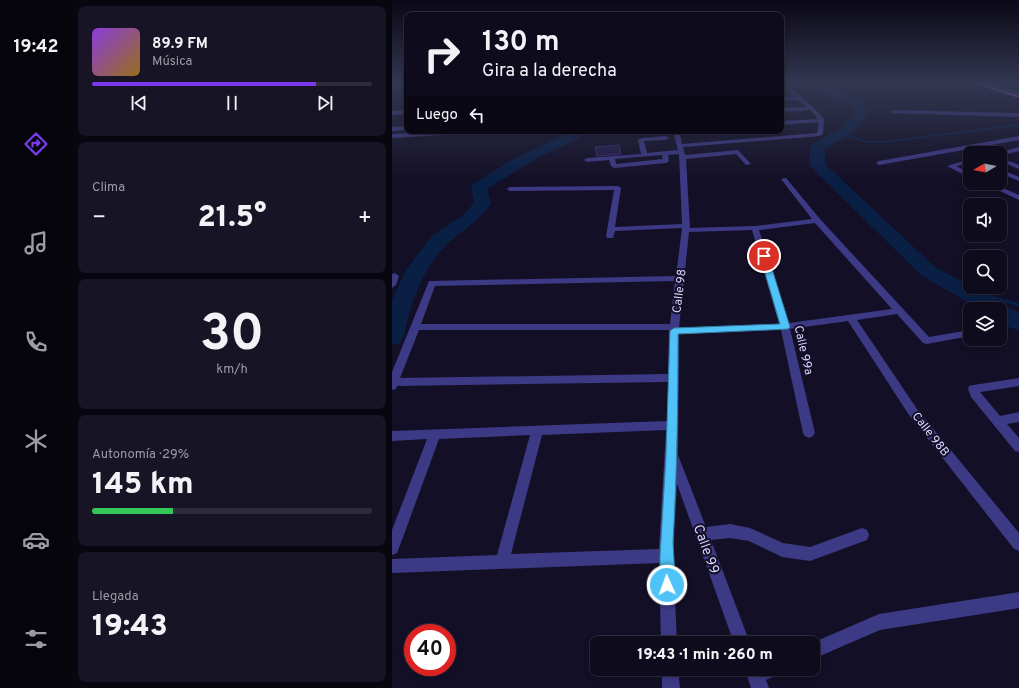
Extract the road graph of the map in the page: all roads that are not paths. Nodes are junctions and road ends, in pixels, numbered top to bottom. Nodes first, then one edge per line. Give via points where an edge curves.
1 (818, 115) edge
2 (404, 118) edge
3 (392, 119) edge
4 (822, 120) junction
5 (784, 123) edge
6 (404, 128) edge
7 (392, 129) edge
8 (427, 134) edge
9 (677, 134) edge
10 (392, 136) edge
11 (666, 138) dead end
12 (1019, 138) edge
13 (1019, 149) edge
14 (664, 150) junction
15 (643, 152) junction
16 (681, 152) junction
17 (1007, 152) edge
18 (636, 156) junction
19 (610, 158) junction
20 (587, 160) dead end
21 (879, 163) dead end
22 (963, 163) edge
23 (1009, 163) dead end
24 (638, 164) junction
25 (748, 164) dead end
26 (1019, 167) edge
27 (963, 172) edge
28 (1007, 174) edge
29 (784, 179) dead end
30 (1019, 179) edge
31 (510, 189) dead end
32 (1004, 190) edge
33 (1017, 195) edge
34 (817, 221) junction
35 (755, 228) junction
36 (686, 230) junction
37 (396, 276) dead end
38 (681, 278) junction
39 (392, 285) edge
40 (900, 311) junction
41 (851, 318) junction
42 (415, 327) junction
43 (785, 327) junction
44 (674, 329) junction
45 (963, 334) edge
46 (674, 378) junction
47 (1019, 382) edge
48 (393, 384) edge
49 (1019, 417) edge
50 (998, 421) junction
51 (672, 426) junction
52 (537, 430) junction
53 (809, 433) dead end
54 (435, 435) junction
55 (392, 436) edge
56 (1019, 447) edge
57 (672, 455) junction
58 (702, 534) junction
59 (862, 535) dead end
60 (1019, 544) edge
61 (392, 548) edge
62 (666, 556) junction
63 (502, 562) junction
64 (392, 566) edge
65 (1019, 600) edge
66 (670, 636) edge
67 (739, 636) edge
68 (820, 648) edge
69 (670, 676) edge
70 (671, 688) edge

1 - 4 street
2 - 3 street
4 - 5 street
4 - 16 street via 820,134 817,135
6 - 7 street
8 - 10 street
9 - 16 street, Calle 98
11 - 15 street via 641,140
12 - 21 street
13 - 17 street
14 - 15 street
14 - 16 street
14 - 24 street via 666,161
15 - 18 street
16 - 25 street via 738,152
16 - 36 street, Calle 98
18 - 19 street
18 - 24 street
19 - 20 street
19 - 24 street via 613,166
22 - 27 street via 950,166
23 - 26 street
28 - 30 street
29 - 34 street
31 - 36 street via 618,188 611,232 650,228 660,233
32 - 33 street
34 - 35 street
34 - 40 street
35 - 36 street
35 - 43 street, Calle 99a
36 - 38 street, Calle 98
37 - 39 street
38 - 42 street via 432,283
38 - 44 street, Calle 98
40 - 41 street
40 - 45 street via 926,341
41 - 43 street
41 - 60 street, Calle 98B via 913,412
42 - 44 street
42 - 48 street
43 - 44 street
43 - 53 street, Calle 99a
44 - 46 street, Calle 98
46 - 48 street
46 - 51 street, Calle 98
47 - 50 street via 973,389
49 - 50 street
50 - 56 street
51 - 52 street
51 - 57 street, Calle 98
52 - 54 street
52 - 63 street
54 - 55 street
54 - 61 street
57 - 58 street, Calle 99
57 - 62 street, Calle 98
58 - 59 street via 730,531 750,535 782,550 810,554
58 - 67 street, Calle 99
62 - 63 street
62 - 66 street, Calle 98
63 - 64 street
65 - 68 street via 879,622
69 - 70 street

